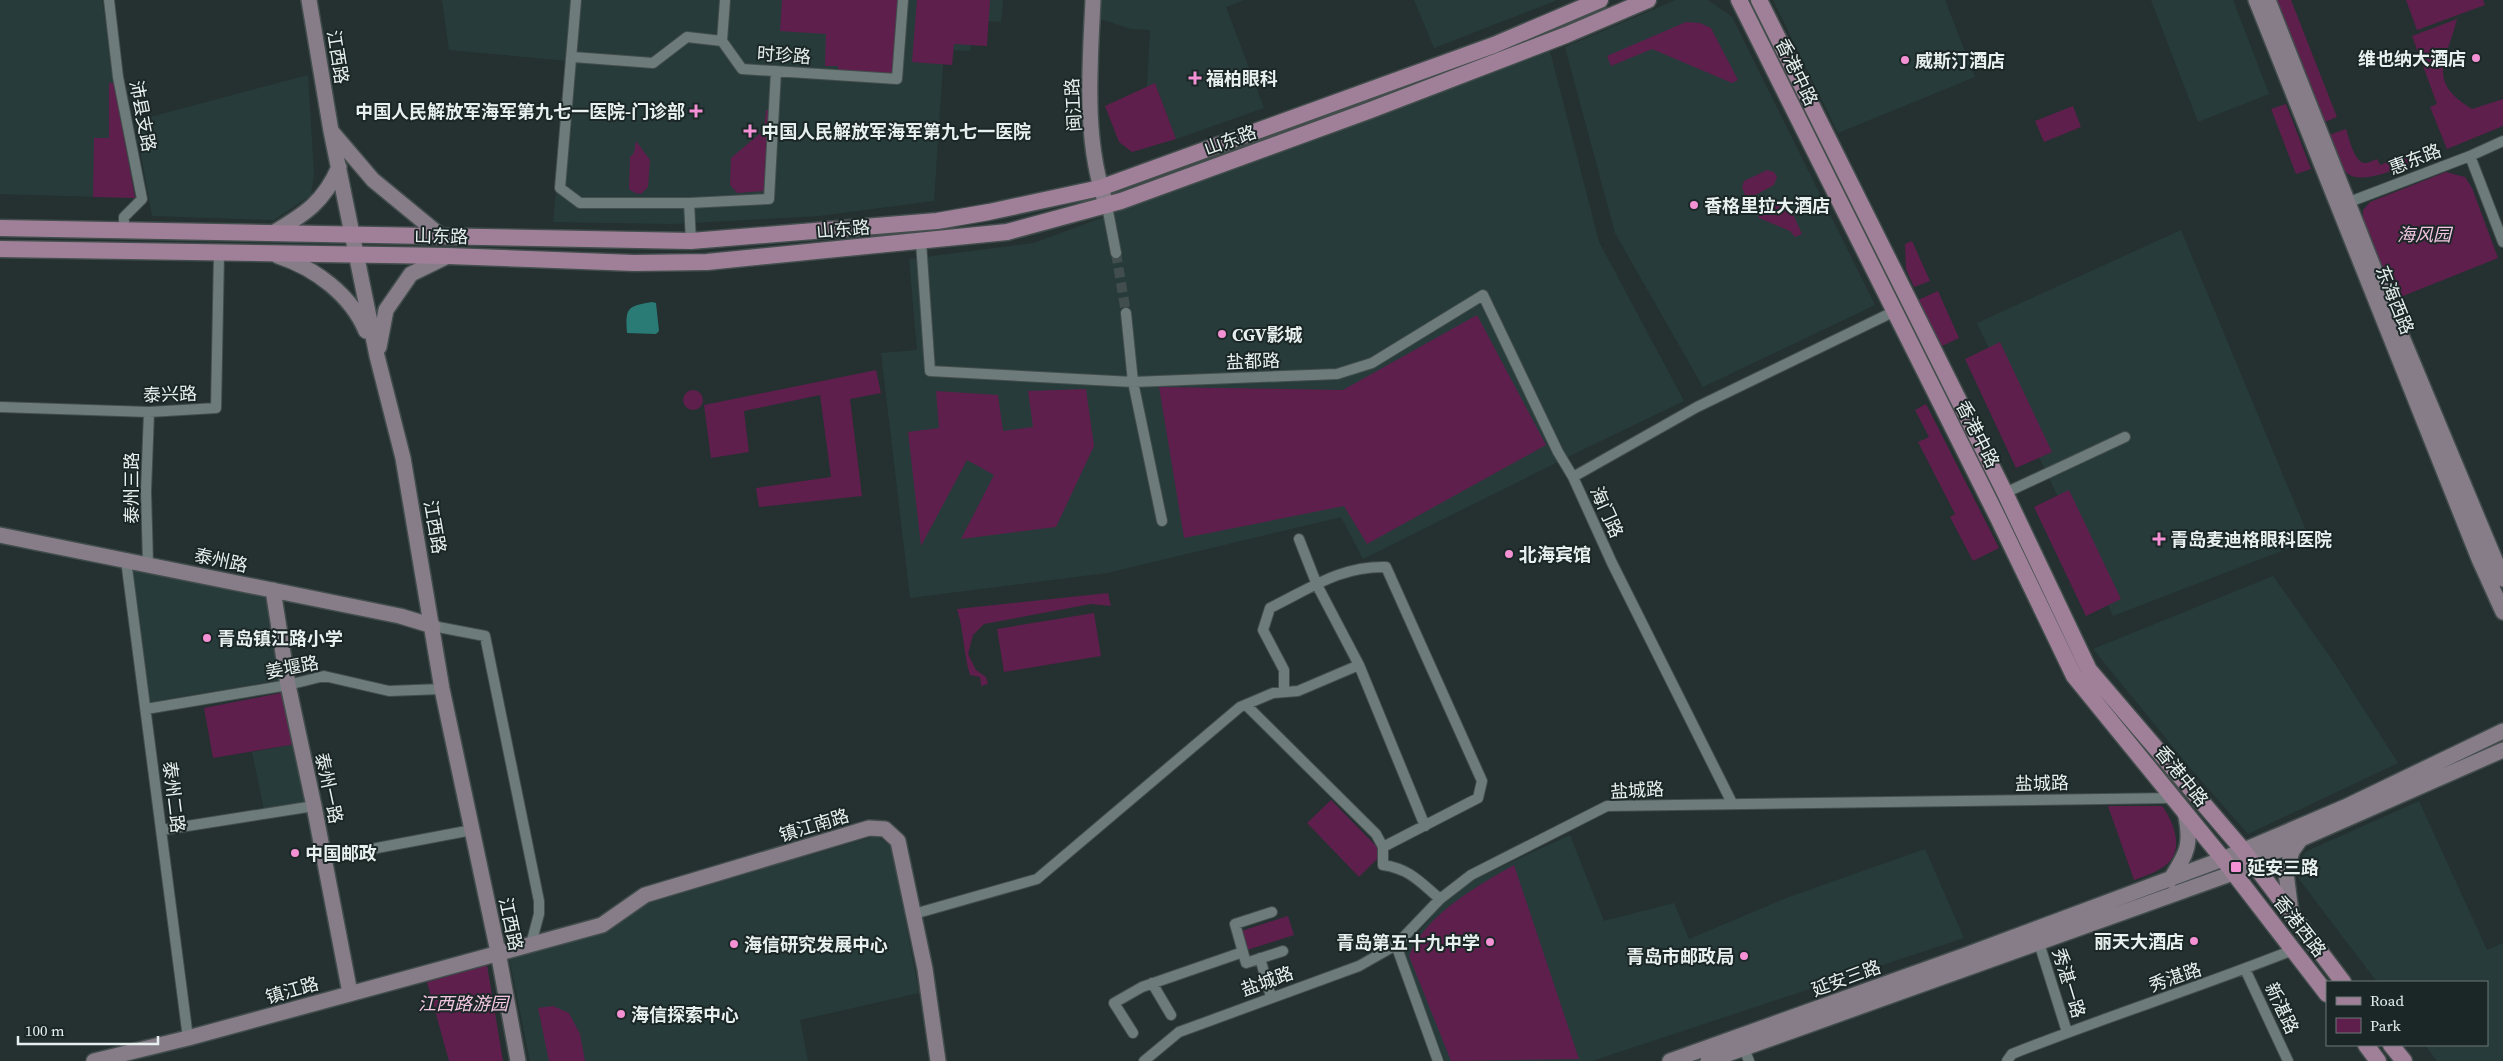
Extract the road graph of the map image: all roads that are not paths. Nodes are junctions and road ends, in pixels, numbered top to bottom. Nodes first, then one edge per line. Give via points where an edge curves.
1 (109, 0) edge
2 (310, 0) edge
3 (576, 0) edge
4 (725, 0) edge
5 (903, 0) edge
6 (1093, 0) edge
7 (1600, 0) edge
8 (1648, 0) edge
9 (1738, 0) edge
10 (2256, 0) edge
11 (2268, 0) edge
12 (1760, 1) edge
13 (722, 41) junction
14 (573, 56) junction
15 (776, 71) junction
16 (331, 131) junction
17 (2503, 141) edge
18 (2470, 156) junction
19 (339, 167) junction
20 (1100, 188) junction
21 (689, 203) junction
22 (2343, 204) junction
23 (1106, 206) junction
24 (0, 228) edge
25 (124, 231) junction
26 (273, 233) junction
27 (353, 235) junction
28 (441, 236) junction
29 (692, 241) junction
30 (921, 242) junction
31 (2503, 242) edge
32 (0, 249) edge
33 (219, 253) junction
34 (267, 253) junction
35 (1116, 253) tunnel mouth
36 (357, 255) junction
37 (448, 256) junction
38 (1894, 312) junction
39 (1126, 313) tunnel mouth
40 (377, 356) junction
41 (1133, 382) junction
42 (0, 407) edge
43 (149, 412) junction
44 (2125, 437) dead end
45 (1574, 477) junction
46 (2005, 493) junction
47 (1162, 521) dead end
48 (0, 535) edge
49 (1298, 539) dead end
50 (126, 560) junction
51 (148, 564) junction
52 (2497, 571) edge
53 (1317, 584) junction
54 (273, 590) junction
55 (2503, 612) edge
56 (433, 626) junction
57 (1359, 665) junction
58 (288, 686) junction
59 (442, 689) junction
60 (1284, 692) junction
61 (1246, 705) junction
62 (146, 709) junction
63 (2503, 731) edge
64 (2503, 750) edge
65 (2173, 798) junction
66 (1732, 803) junction
67 (314, 806) junction
68 (2185, 812) junction
69 (1425, 826) junction
70 (162, 830) junction
71 (472, 830) junction
72 (2300, 839) junction
73 (1383, 847) junction
74 (2243, 850) junction
75 (324, 858) junction
76 (2224, 859) junction
77 (2253, 864) junction
78 (2233, 873) junction
79 (2170, 880) junction
80 (1440, 899) junction
81 (1272, 912) dead end
82 (2291, 912) junction
83 (914, 914) junction
84 (2040, 943) junction
85 (531, 944) junction
86 (1396, 945) junction
87 (1283, 950) dead end
88 (2293, 950) junction
89 (498, 952) junction
90 (1243, 952) junction
91 (1260, 958) junction
92 (2245, 969) junction
93 (2342, 981) edge
94 (1152, 983) junction
95 (350, 993) junction
96 (2326, 993) edge
97 (1271, 997) junction
98 (1171, 1015) dead end
99 (2067, 1032) junction
100 (1133, 1033) dead end
101 (188, 1038) junction
102 (2367, 1046) edge
103 (2392, 1046) edge
104 (1744, 1048) edge
105 (149, 1055) edge
106 (94, 1061) edge
107 (518, 1061) edge
108 (938, 1061) edge
109 (1144, 1061) edge
110 (1438, 1061) edge
111 (1670, 1061) edge
112 (1708, 1061) edge
113 (2007, 1061) edge
114 (2288, 1061) edge
115 (2378, 1061) edge
116 (2404, 1061) edge

1 - 25 street, 沛县支路 via 118,77 142,199 124,217
2 - 16 main road, 江西路
3 - 14 street
4 - 13 street
5 - 15 street, 时珍路 via 897,78
6 - 20 main road, 闽江路 via 1088,100
7 - 20 main road, 山东路 via 1494,45
8 - 23 main road, 山东路 via 1368,111
9 - 38 main road, 香港中路
10 - 22 main road, 东海西路
11 - 22 main road, 东海西路
12 - 46 main road, 香港中路
13 - 14 street via 687,37 653,63
13 - 15 street, 时珍路 via 742,69
14 - 21 street via 560,188 580,203
15 - 21 street via 769,199
16 - 19 main road, 江西路
16 - 28 main road via 373,180
17 - 18 street, 惠东路
18 - 22 street, 惠东路
18 - 31 street
19 - 26 main road via 318,202
19 - 27 main road, 江西路
20 - 23 main road, 闽江路
20 - 29 main road, 山东路 via 936,221
21 - 29 street
22 - 52 main road, 东海西路
23 - 30 main road, 山东路 via 1007,232
23 - 35 street
24 - 25 main road, 山东路
25 - 26 main road, 山东路
26 - 27 main road, 山东路
27 - 28 main road, 山东路
27 - 36 main road, 江西路
28 - 29 main road, 山东路
30 - 37 main road, 山东路 via 707,262 634,263
30 - 41 street, 盐都路 via 930,370
32 - 33 main road, 山东路
33 - 34 main road, 山东路
33 - 43 street, 泰兴路 via 216,408
34 - 36 main road, 山东路
34 - 40 main road via 298,262 337,290 360,315
36 - 37 main road, 山东路
36 - 40 main road, 江西路
37 - 40 main road via 411,274 386,310
38 - 45 street, 海门路 via 1697,407
38 - 65 main road, 香港中路 via 2074,676
39 - 41 street
40 - 56 main road, 江西路 via 403,458
41 - 45 street, 盐都路 via 1337,374 1372,363 1483,296 1558,452
41 - 47 street
42 - 43 street, 泰兴路
43 - 51 street, 泰州三路
44 - 46 street
45 - 66 street, 海门路 via 1612,563
46 - 74 main road, 香港中路 via 2089,670
48 - 50 main road, 泰州路
49 - 53 street
50 - 51 main road, 泰州路
50 - 62 street, 泰州二路
51 - 54 main road, 泰州路
52 - 55 main road, 东海西路
53 - 57 street
53 - 60 street via 1270,608 1262,630 1284,670
53 - 69 street via 1341,572 1386,567 1482,781 1478,798
54 - 56 main road, 泰州路 via 400,616
54 - 58 main road, 泰州一路
56 - 59 main road, 江西路
56 - 85 street via 485,636 539,901
57 - 60 street via 1298,691
57 - 69 street
58 - 59 street, 姜堰路 via 324,676 389,691
58 - 62 street, 姜堰路
58 - 67 main road, 泰州一路
59 - 71 main road, 江西路
60 - 61 street via 1273,693
61 - 73 street via 1376,834
61 - 83 street via 1232,713 1037,879
62 - 70 street, 泰州二路
63 - 74 main road, 延安三路 via 2345,807
64 - 72 main road, 延安三路
65 - 66 street, 盐城路
65 - 68 main road, 香港中路
66 - 80 street, 盐城路 via 1607,806 1471,875
67 - 70 street
67 - 75 main road, 泰州一路
68 - 76 main road, 香港中路
68 - 79 main road via 2190,835 2183,860
69 - 73 street
70 - 101 street, 泰州二路
71 - 75 street
71 - 89 main road, 江西路
72 - 77 main road, 延安三路
72 - 82 main road via 2292,851 2286,873
73 - 80 street via 1382,865 1410,872
74 - 76 main road, 延安三路
74 - 77 main road, 香港西路
75 - 95 main road, 泰州一路
76 - 78 main road, 香港西路
76 - 79 main road, 延安三路
77 - 78 main road, 延安三路
77 - 82 main road, 香港西路
78 - 84 main road, 延安三路
78 - 88 main road, 香港西路
79 - 104 main road, 延安三路
80 - 86 street, 盐城路
81 - 90 street via 1235,924
82 - 93 main road, 香港西路
83 - 85 main road, 镇江南路 via 898,841 885,829 869,828 645,895 602,925
83 - 108 main road, 镇江南路
84 - 99 street, 秀湛一路
84 - 104 main road, 延安三路
85 - 89 main road, 镇江南路
86 - 97 street, 盐城路 via 1359,966
86 - 110 street
87 - 91 street
88 - 92 street, 秀湛路
88 - 96 main road, 香港西路
89 - 95 main road, 镇江路
89 - 107 main road, 江西路
90 - 91 street via 1246,963
90 - 94 street
91 - 97 street
92 - 99 street, 秀湛路
92 - 114 street, 新湛路
94 - 98 street
94 - 100 street via 1114,1003
95 - 101 main road, 镇江路
97 - 109 street, 盐城路 via 1179,1032
99 - 113 street, 秀湛路 via 2012,1054
101 - 105 main road, 镇江路
102 - 115 main road
103 - 116 main road
104 - 111 main road, 延安三路
104 - 112 main road, 延安三路
105 - 106 main road, 镇江路

